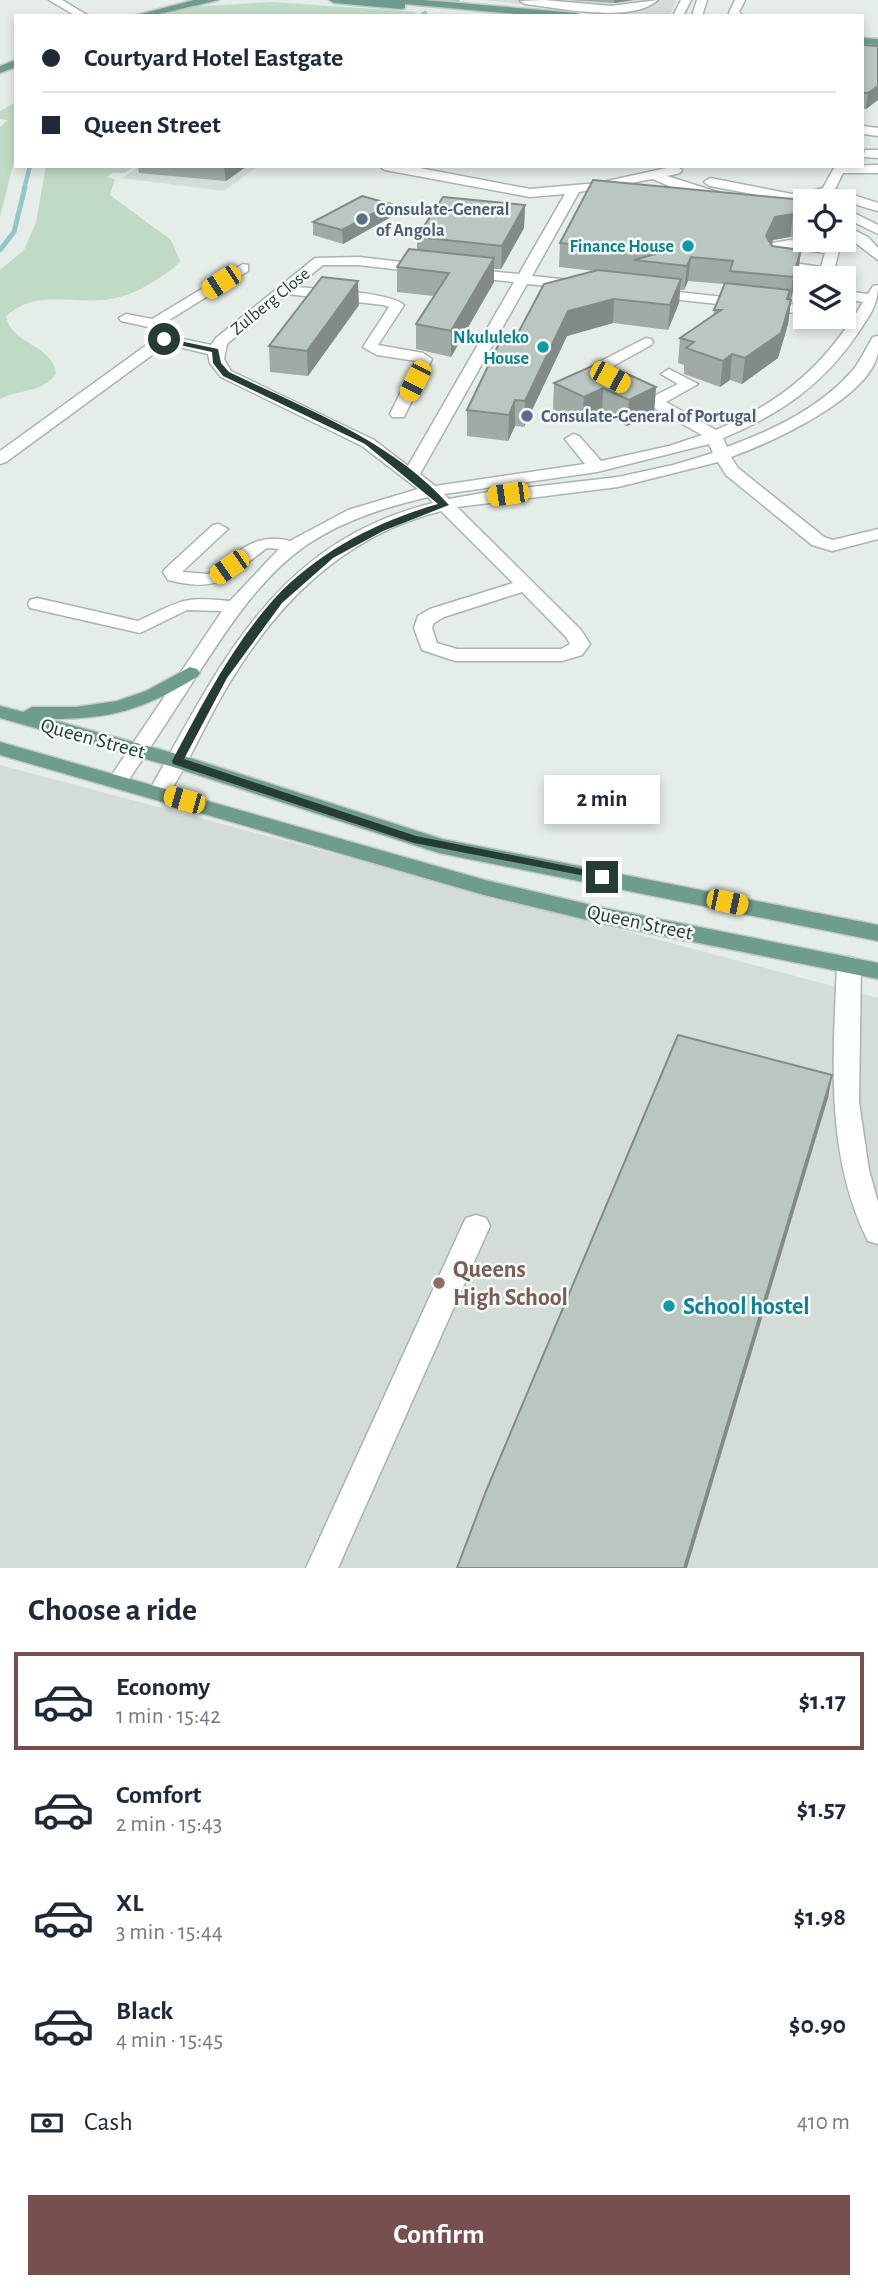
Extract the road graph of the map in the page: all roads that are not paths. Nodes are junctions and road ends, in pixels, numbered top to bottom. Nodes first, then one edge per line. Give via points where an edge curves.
1 (54, 0) edge
2 (180, 0) edge
3 (214, 0) edge
4 (334, 0) edge
5 (388, 0) edge
6 (653, 0) edge
7 (525, 1) edge
8 (404, 4) edge
9 (477, 10) junction
10 (80, 14) edge
11 (123, 14) dead end
12 (146, 14) edge
13 (501, 14) edge
14 (543, 14) edge
15 (397, 168) edge
16 (643, 168) edge
17 (673, 168) edge
18 (878, 169) edge
19 (487, 171) dead end
20 (656, 176) junction
21 (476, 181) junction
22 (829, 189) edge
23 (574, 190) junction
24 (793, 198) edge
25 (856, 202) edge
26 (878, 207) edge
27 (793, 210) edge
28 (856, 217) edge
29 (875, 226) edge
30 (856, 236) edge
31 (878, 256) edge
32 (243, 268) dead end
33 (523, 279) junction
34 (590, 286) edge
35 (285, 290) junction
36 (630, 291) edge
37 (875, 294) edge
38 (856, 295) edge
39 (793, 309) edge
40 (861, 316) edge
41 (126, 318) dead end
42 (154, 324) junction
43 (849, 336) junction
44 (164, 339) junction
45 (878, 341) edge
46 (646, 342) dead end
47 (216, 351) junction
48 (669, 374) dead end
49 (656, 401) junction
50 (398, 414) dead end
51 (714, 435) junction
52 (573, 439) dead end
53 (722, 456) junction
54 (0, 459) edge
55 (597, 467) junction
56 (411, 475) junction
57 (431, 491) junction
58 (445, 505) junction
59 (219, 530) dead end
60 (878, 534) edge
61 (293, 548) junction
62 (524, 585) junction
63 (37, 604) dead end
64 (233, 607) junction
65 (190, 673) junction
66 (1, 712) edge
67 (0, 748) edge
68 (138, 750) junction
69 (177, 761) junction
70 (117, 782) junction
71 (159, 793) junction
72 (878, 933) edge
73 (849, 965) junction
74 (878, 971) edge
75 (476, 1226) dead end
76 (878, 1233) edge
77 (322, 1568) edge

1 - 10 street
2 - 11 main road
3 - 12 main road
4 - 8 main road
5 - 8 main road
6 - 7 street via 626,8
8 - 9 main road
9 - 13 main road
9 - 14 main road
15 - 21 street
16 - 20 street
17 - 20 street
17 - 24 street via 713,183
18 - 22 street via 843,169
19 - 21 street
20 - 23 street
20 - 27 street via 705,192
21 - 23 street via 524,193
23 - 33 street
25 - 26 street
28 - 29 street
30 - 31 street
32 - 42 street
33 - 34 street
33 - 35 street, Zulberg Close via 320,261
33 - 56 street
35 - 47 street, Zulberg Close via 232,332
35 - 50 street via 397,305 370,347 424,359
36 - 39 street
37 - 38 street
37 - 40 street
40 - 43 street
41 - 42 street
42 - 44 street via 173,330
43 - 45 street
43 - 51 street via 802,388 760,415
44 - 47 street
44 - 54 street
45 - 53 street via 859,373 813,412
46 - 49 street via 596,369
47 - 56 street, Zulberg Close via 217,363 226,374 368,443
48 - 49 street via 690,384
49 - 51 street
51 - 53 street
51 - 55 street
52 - 55 street
53 - 58 street via 620,482
53 - 60 street via 742,481 823,543 832,546
55 - 57 street
56 - 57 street, Zulberg Close
57 - 58 street, Zulberg Close
57 - 61 street via 359,512
58 - 62 street, Zulberg Close
58 - 69 street via 380,528 330,556 278,601 222,678
59 - 61 street via 172,572 174,576 213,579 262,544
61 - 64 street
62 - 62 street, Zulberg Close via 425,620 429,646 455,655 562,655 575,650 580,644 574,634
63 - 64 street via 140,627 187,604
64 - 65 street
65 - 66 main road via 148,698 118,706 73,713
65 - 68 street
66 - 68 main road, Queen Street
67 - 70 main road, Queen Street
68 - 69 main road, Queen Street
68 - 70 street
69 - 71 street
69 - 72 main road, Queen Street via 439,846
70 - 71 main road, Queen Street
71 - 73 main road, Queen Street via 536,901
73 - 74 main road, Queen Street
73 - 76 street via 851,1149
75 - 77 street

